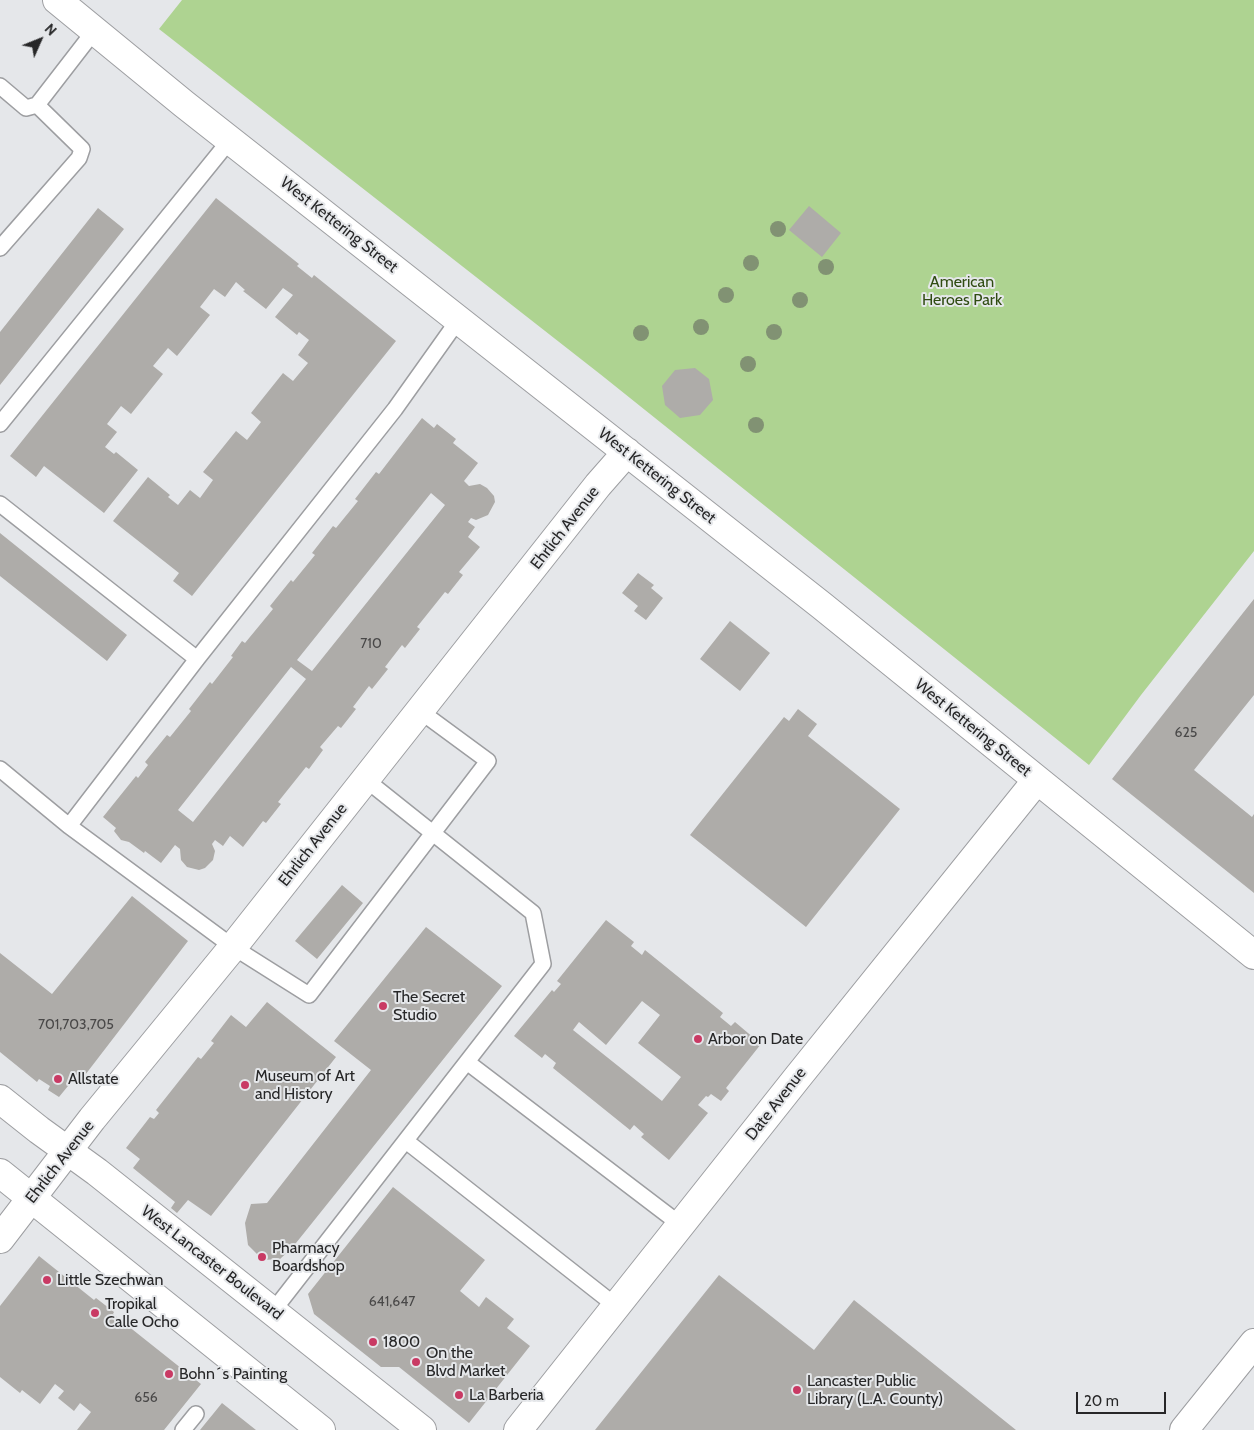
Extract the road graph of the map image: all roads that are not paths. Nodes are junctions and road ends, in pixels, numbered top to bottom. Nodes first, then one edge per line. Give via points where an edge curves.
1 (56, 0) edge
2 (95, 30) junction
3 (0, 86) edge
4 (37, 105) junction
5 (230, 140) junction
6 (0, 248) edge
7 (459, 320) junction
8 (0, 424) edge
9 (627, 452) junction
10 (0, 504) edge
11 (198, 659) junction
12 (420, 711) junction
13 (0, 769) edge
14 (365, 779) junction
15 (1037, 780) junction
16 (69, 826) junction
17 (432, 834) junction
18 (232, 947) junction
19 (1254, 955) edge
20 (467, 1062) junction
21 (0, 1099) edge
22 (406, 1141) junction
23 (68, 1152) junction
24 (0, 1173) edge
25 (31, 1199) junction
26 (681, 1225) junction
27 (0, 1239) edge
28 (616, 1306) junction
29 (273, 1311) junction
30 (1254, 1343) edge
31 (196, 1414) dead end
32 (183, 1430) edge
33 (321, 1430) edge
34 (422, 1430) edge
35 (518, 1430) edge
36 (1184, 1430) edge

1 - 2 street, West Kettering Street
2 - 4 lane
2 - 5 street, West Kettering Street
3 - 4 lane via 26,108
4 - 6 lane via 82,149 80,158
5 - 7 street, West Kettering Street
5 - 8 lane
7 - 9 street, West Kettering Street
7 - 11 lane via 395,409
9 - 12 street, Ehrlich Avenue
9 - 15 street, West Kettering Street
10 - 11 lane
11 - 16 lane
12 - 14 street, Ehrlich Avenue
12 - 17 lane via 488,761
13 - 16 lane
14 - 17 lane
14 - 18 street, Ehrlich Avenue
15 - 19 street, West Kettering Street
15 - 26 street, Date Avenue
16 - 18 lane
17 - 18 lane via 309,995
17 - 20 lane via 534,913 543,964
18 - 23 street, Ehrlich Avenue
20 - 22 lane
20 - 26 lane
21 - 23 street, West Lancaster Boulevard
22 - 28 lane
22 - 29 lane
23 - 25 street, Ehrlich Avenue
23 - 29 street, West Lancaster Boulevard
24 - 25 street
25 - 27 street, Ehrlich Avenue
25 - 33 street
26 - 28 street, Date Avenue
28 - 35 street, Date Avenue
29 - 34 street, West Lancaster Boulevard
30 - 36 street
31 - 32 lane

